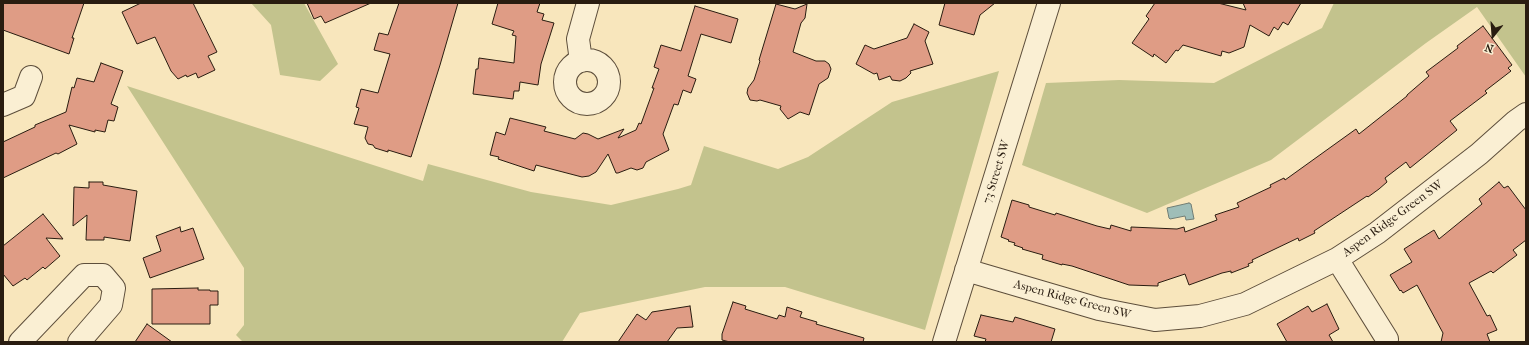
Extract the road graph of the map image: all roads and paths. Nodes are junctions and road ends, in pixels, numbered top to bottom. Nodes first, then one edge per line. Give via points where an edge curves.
1 (588, 3) edge
2 (1049, 3) edge
3 (581, 61) dead end
4 (31, 77) dead end
5 (3, 106) edge
6 (1526, 114) edge
7 (1337, 259) junction
8 (966, 270) junction
9 (1387, 339) dead end
10 (20, 342) edge
11 (79, 342) edge
12 (944, 342) edge

1 - 3 street via 578,39
2 - 8 street, 73 Street SW
4 - 5 street via 24,96
6 - 7 street, Aspen Ridge Green SW via 1424,197 1377,233
7 - 8 street, Aspen Ridge Green SW via 1245,304 1200,316 1155,320 1099,309
7 - 9 street
8 - 12 street, 73 Street SW
10 - 11 street via 84,275 103,276 114,288 111,305

